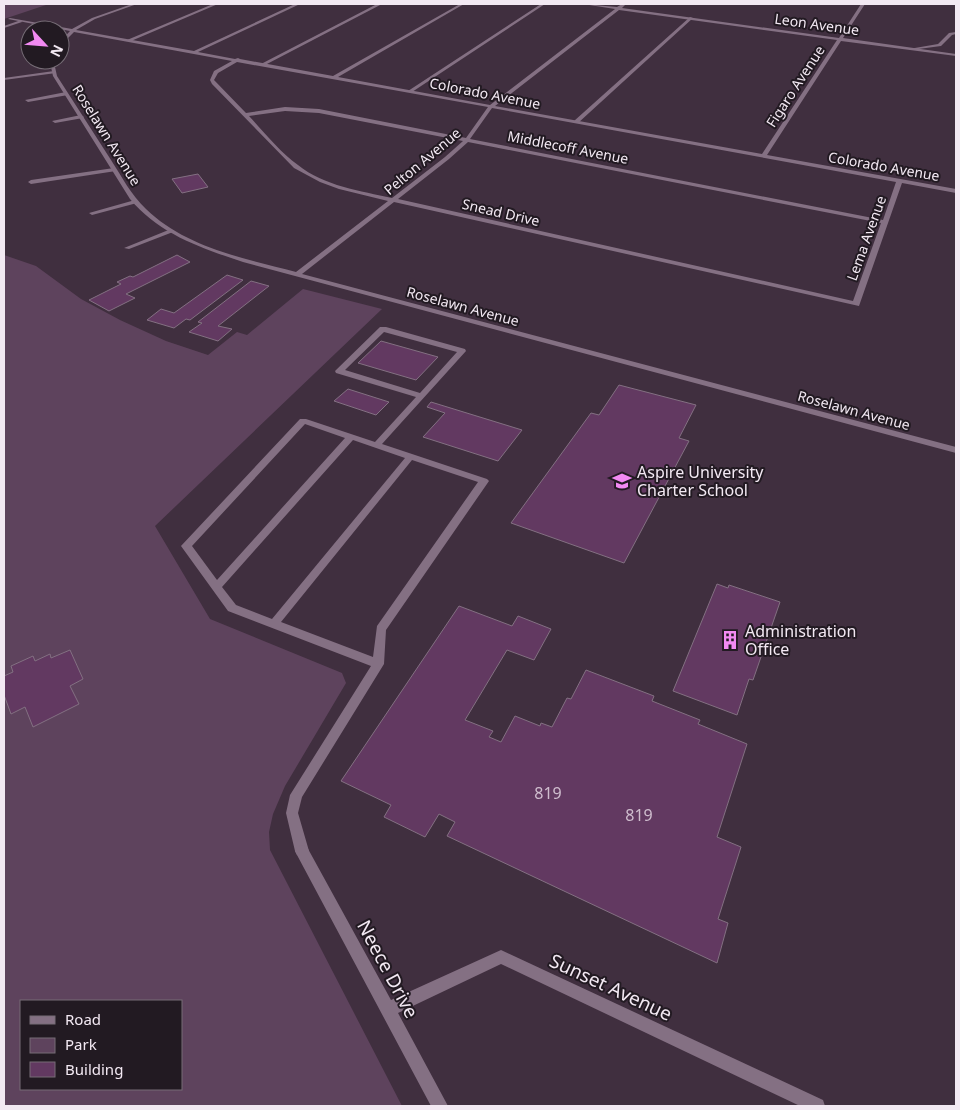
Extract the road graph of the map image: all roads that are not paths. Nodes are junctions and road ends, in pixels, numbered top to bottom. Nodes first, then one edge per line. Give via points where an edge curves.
1 (134, 4) edge
2 (216, 4) edge
3 (298, 4) edge
4 (380, 4) edge
5 (462, 4) edge
6 (543, 4) edge
7 (585, 4) edge
8 (624, 4) edge
9 (863, 4) edge
10 (618, 8) junction
11 (691, 18) junction
12 (10, 19) dead end
13 (20, 20) edge
14 (21, 20) edge
15 (4, 27) edge
16 (70, 29) edge
17 (74, 30) junction
18 (956, 33) edge
19 (70, 34) edge
20 (840, 39) junction
21 (129, 40) junction
22 (911, 48) junction
23 (196, 51) junction
24 (956, 55) edge
25 (238, 59) junction
26 (264, 64) junction
27 (54, 72) joint
28 (336, 77) junction
29 (4, 79) edge
30 (410, 91) junction
31 (66, 94) junction
32 (28, 100) dead end
33 (492, 106) junction
34 (245, 115) junction
35 (81, 117) junction
36 (55, 121) dead end
37 (576, 122) junction
38 (467, 140) junction
39 (764, 156) junction
40 (114, 170) junction
41 (900, 180) junction
42 (31, 182) dead end
43 (956, 190) edge
44 (393, 200) junction
45 (135, 202) junction
46 (92, 213) dead end
47 (886, 222) junction
48 (171, 231) junction
49 (127, 248) dead end
50 (298, 274) junction
51 (856, 304) joint
52 (421, 396) junction
53 (351, 437) junction
54 (377, 445) junction
55 (956, 450) edge
56 (410, 457) junction
57 (216, 587) junction
58 (273, 625) junction
59 (378, 664) junction
60 (387, 1010) junction
61 (440, 1106) edge
62 (816, 1106) edge

1 - 17 street via 79,25
2 - 21 street
3 - 23 street
4 - 26 street
5 - 28 street
6 - 30 street
7 - 10 street, Leon Avenue
8 - 10 street, Pelton Avenue
9 - 20 street, Figaro Avenue
10 - 11 street, Leon Avenue
10 - 33 street, Pelton Avenue
11 - 20 street, Leon Avenue
11 - 37 street
12 - 14 street, Colorado Avenue
13 - 15 street
16 - 17 street, Colorado Avenue
17 - 19 street
17 - 21 street, Colorado Avenue
18 - 22 street via 938,44
20 - 22 street, Leon Avenue
20 - 39 street, Figaro Avenue
21 - 23 street, Colorado Avenue
22 - 24 street, Leon Avenue
23 - 25 street, Colorado Avenue
25 - 26 street, Colorado Avenue
25 - 34 street, Snead Drive via 216,72 212,80
26 - 28 street, Colorado Avenue
27 - 29 street
27 - 31 street, Roselawn Avenue
28 - 30 street, Colorado Avenue
30 - 33 street, Colorado Avenue
31 - 32 street
31 - 35 street, Roselawn Avenue
33 - 37 street, Colorado Avenue
33 - 38 street, Pelton Avenue
34 - 38 street, Middlecoff Avenue via 270,110 310,110
34 - 44 street, Snead Drive via 288,160 307,174 341,188
35 - 36 street
35 - 40 street, Roselawn Avenue
37 - 39 street, Colorado Avenue
38 - 44 street, Pelton Avenue
38 - 47 street, Middlecoff Avenue
39 - 41 street, Colorado Avenue
40 - 42 street
40 - 45 street, Roselawn Avenue
41 - 43 street, Colorado Avenue
41 - 47 street, Lema Avenue
44 - 50 street, Pelton Avenue
44 - 51 street, Snead Drive
45 - 46 street
45 - 48 street, Roselawn Avenue
47 - 51 street, Lema Avenue
48 - 49 street
48 - 50 street, Roselawn Avenue via 215,251
50 - 55 street, Roselawn Avenue
52 - 52 street via 462,351 383,329 339,371
52 - 54 street
53 - 54 street
53 - 57 street
53 - 57 street via 303,421 186,546
54 - 56 street
56 - 58 street
56 - 59 street via 484,481 381,629
57 - 58 street via 232,608
58 - 59 street
59 - 60 street, Neece Drive via 296,795 292,813 302,852
60 - 61 street, Neece Drive
60 - 62 street, Sunset Avenue via 501,957

